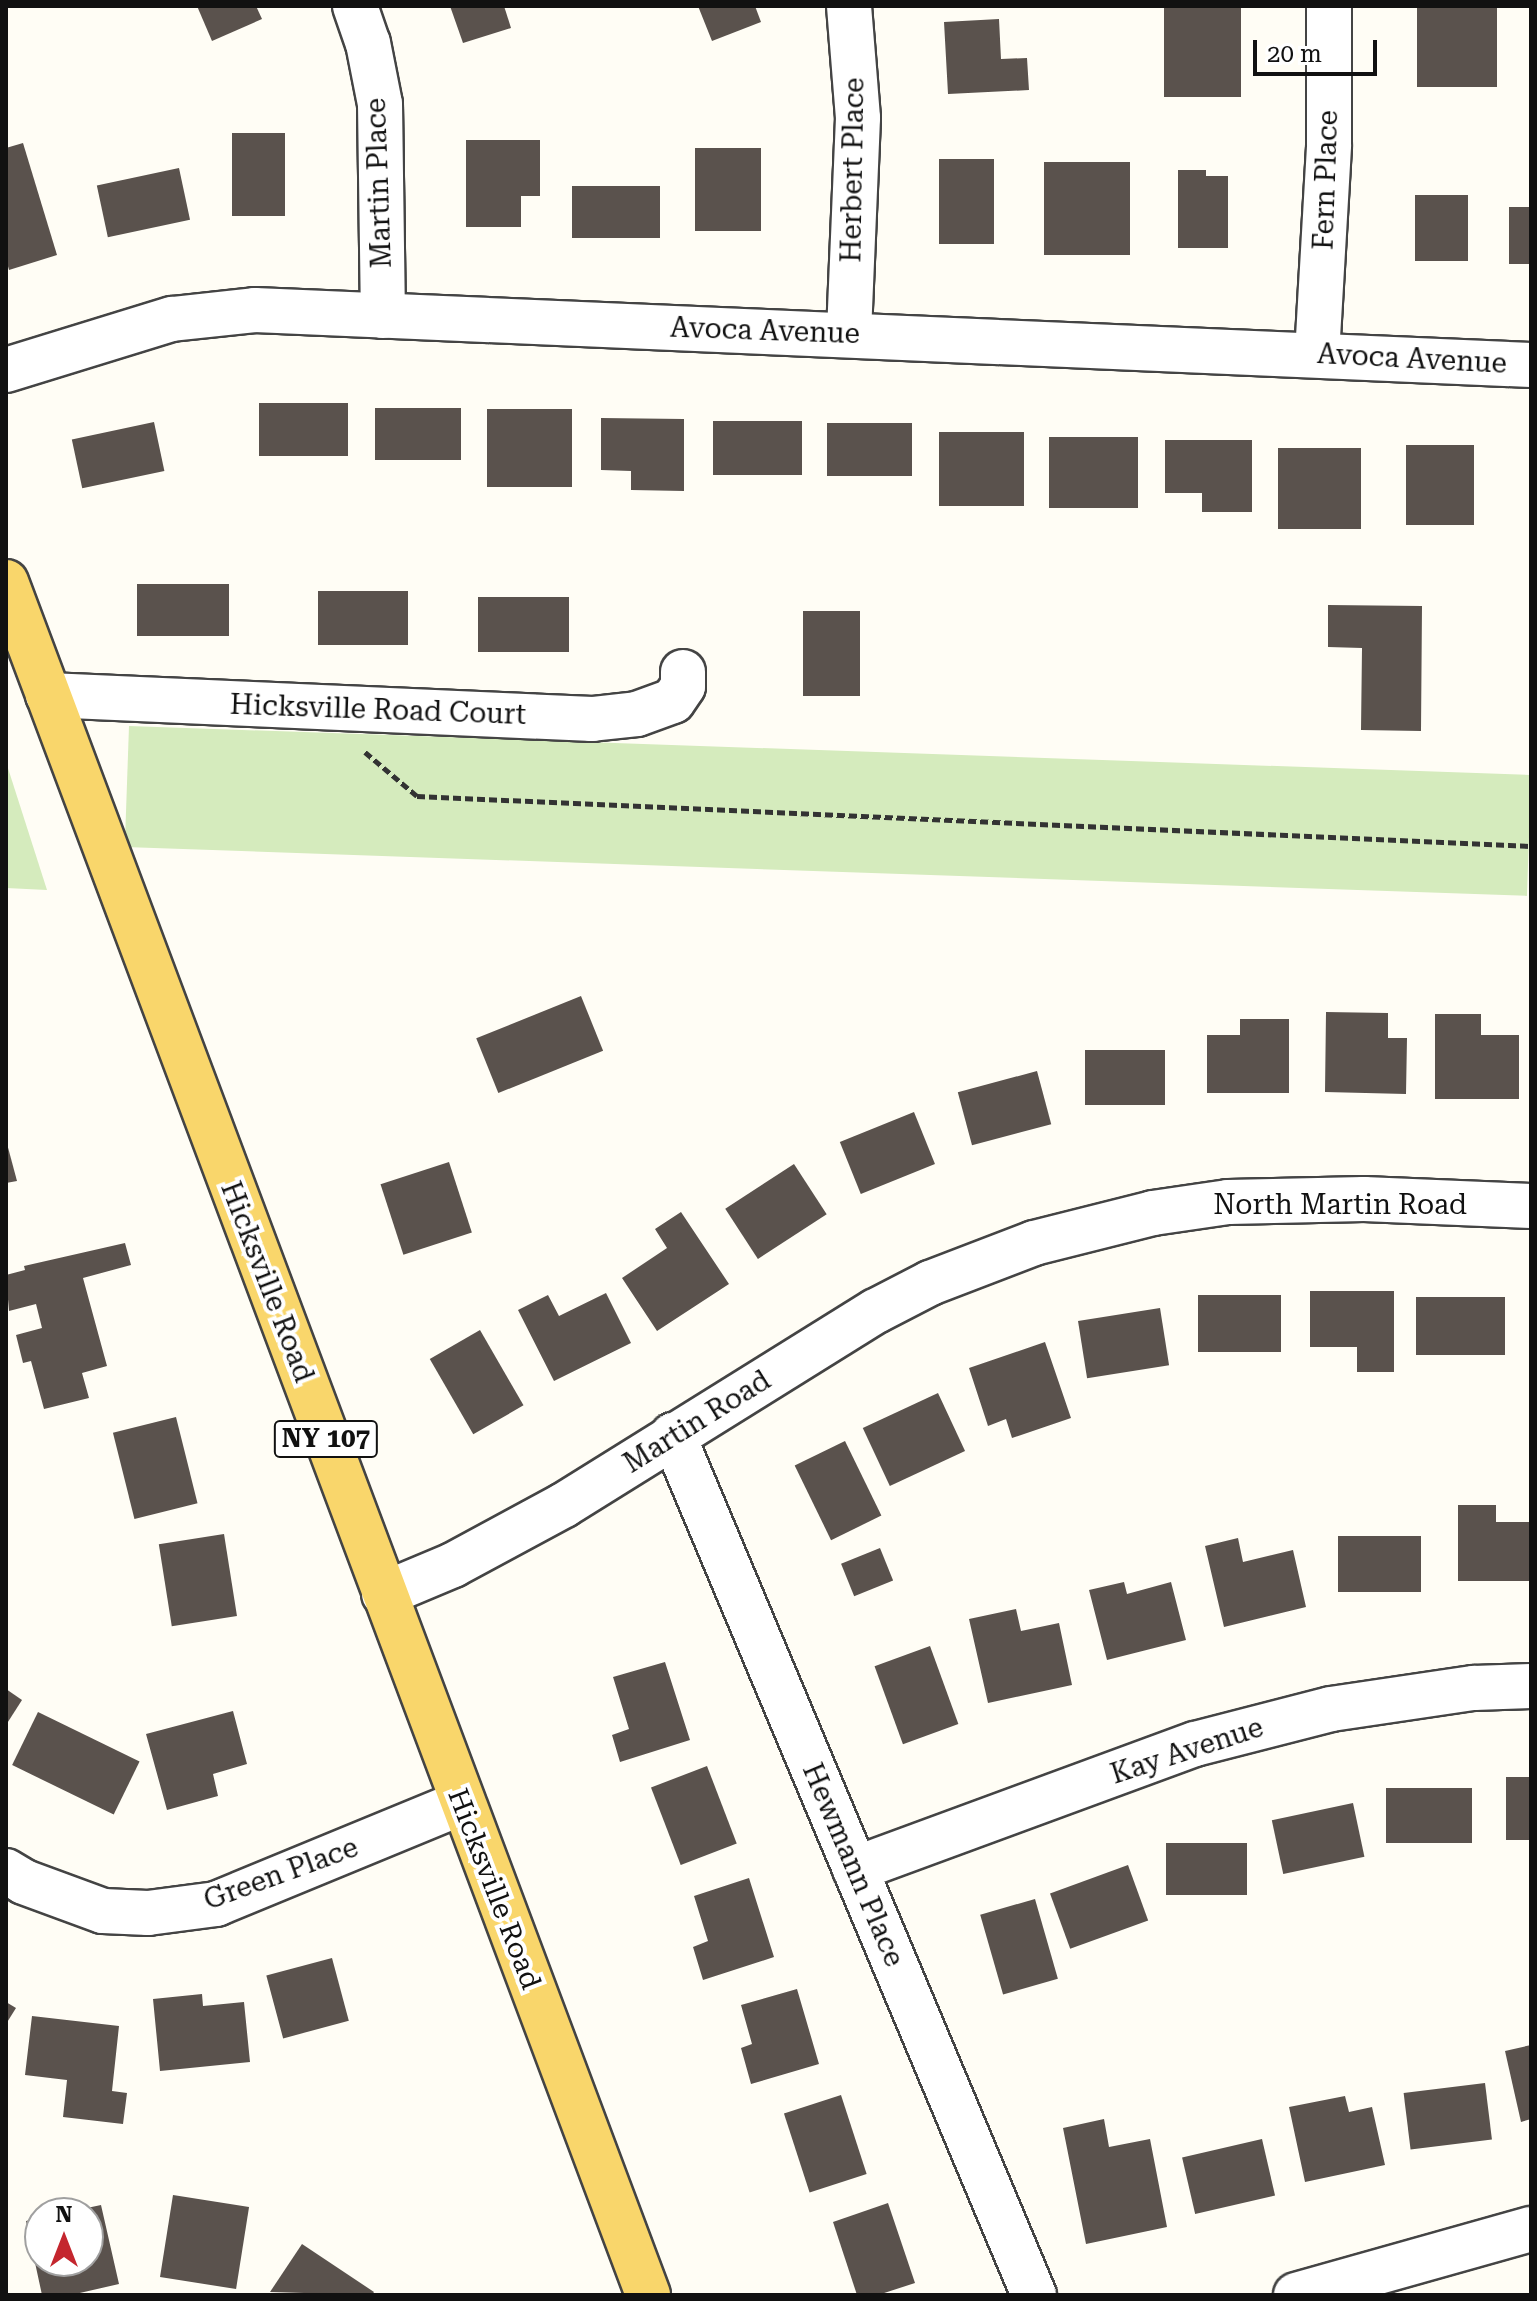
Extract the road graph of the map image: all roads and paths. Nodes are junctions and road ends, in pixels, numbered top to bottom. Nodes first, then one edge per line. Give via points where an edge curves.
1 (355, 6) edge
2 (849, 6) edge
3 (1329, 6) edge
4 (383, 316) junction
5 (849, 335) junction
6 (1317, 355) junction
7 (1531, 365) edge
8 (6, 370) edge
9 (6, 582) edge
10 (683, 672) dead end
11 (48, 695) junction
12 (417, 796) dead end
13 (1531, 846) edge
14 (1531, 1206) edge
15 (1011, 1252) joint
16 (673, 1435) junction
17 (384, 1594) junction
18 (1531, 1686) edge
19 (461, 1803) junction
20 (855, 1869) junction
21 (6, 1871) edge
22 (1531, 2229) edge
23 (648, 2295) edge
24 (1034, 2295) edge
25 (1296, 2295) edge

1 - 4 street, Martin Place via 380,104
2 - 5 street, Herbert Place via 858,118
3 - 6 street, Fern Place via 1329,144
4 - 5 street, Avoca Avenue
4 - 8 street, Avoca Avenue via 255,310 172,319
5 - 6 street, Avoca Avenue
6 - 7 street, Avoca Avenue
9 - 11 main road, Hicksville Road / NY 107
10 - 11 street, Hicksville Road Court via 681,693 673,701 637,714 592,719
11 - 17 main road, Hicksville Road / NY 107
12 - 13 path
14 - 15 street, North Martin Road via 1364,1199 1228,1202 1153,1213
15 - 16 street, Martin Road via 930,1283 876,1311
16 - 17 street, Martin Road via 564,1505 453,1565
16 - 20 street, Hewmann Place
17 - 19 main road, Hicksville Road / NY 107
18 - 20 street, Kay Avenue via 1474,1688 1331,1709 1195,1744
19 - 21 street, Green Place via 216,1904 148,1913 103,1911
19 - 23 main road, Hicksville Road / NY 107
20 - 24 street, Hewmann Place
22 - 25 street

